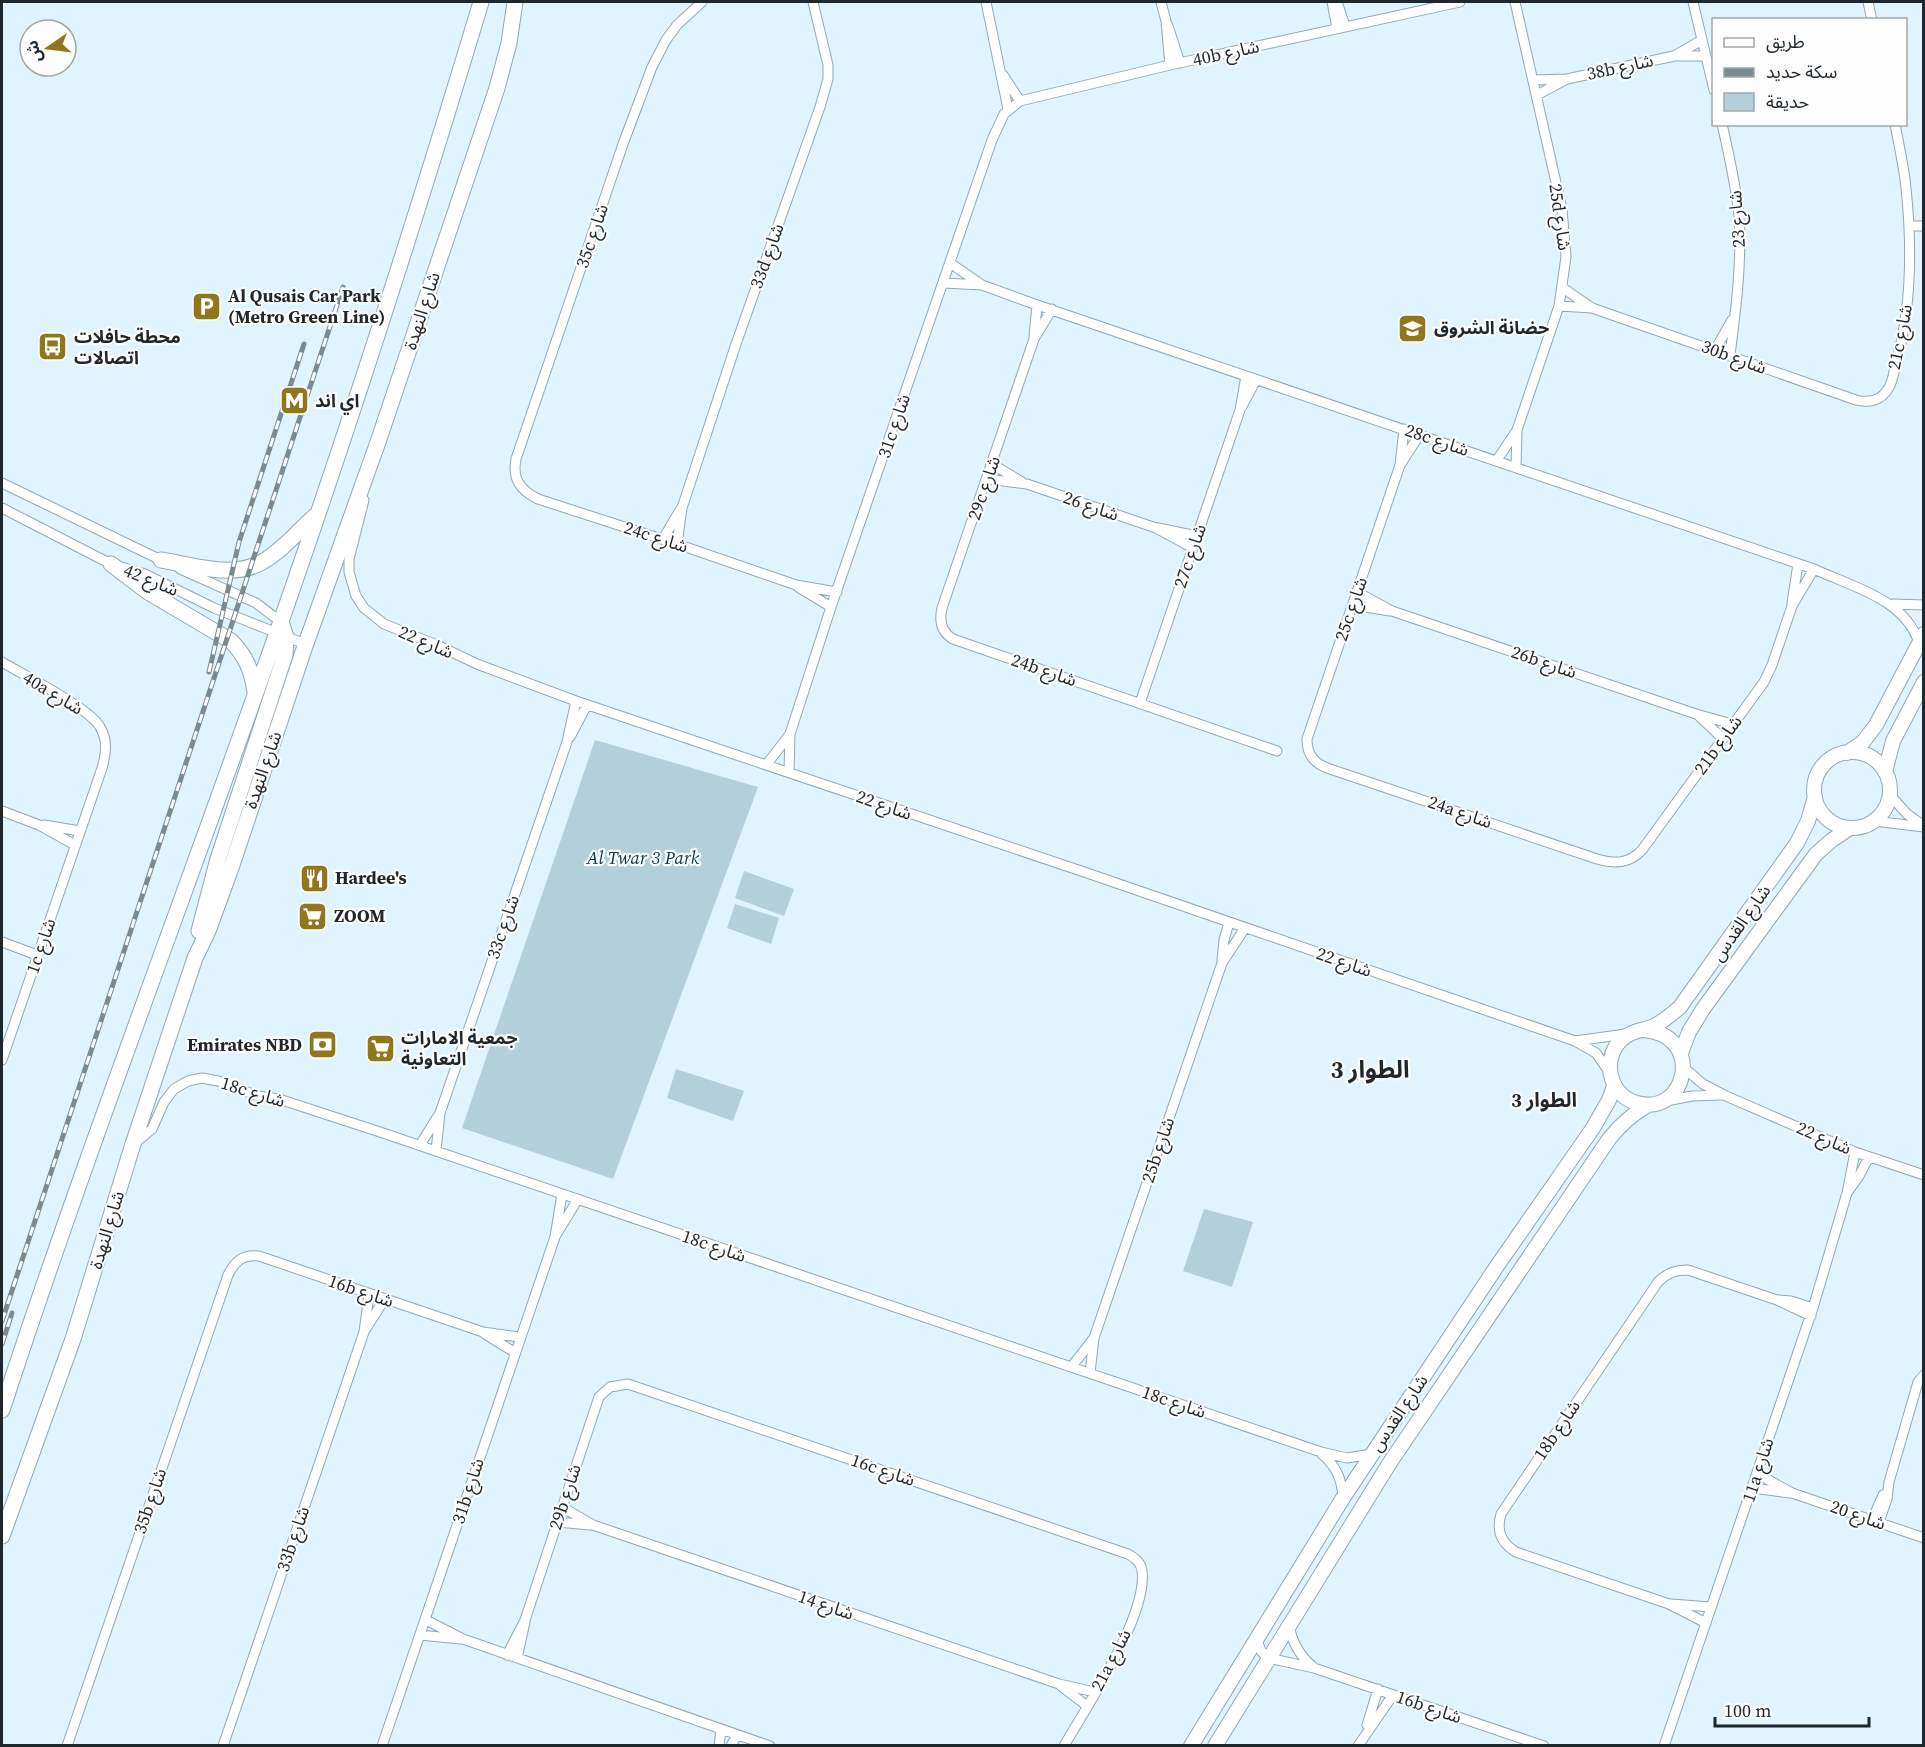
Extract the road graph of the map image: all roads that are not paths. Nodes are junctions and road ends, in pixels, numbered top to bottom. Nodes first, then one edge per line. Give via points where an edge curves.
1 (481, 2) edge
2 (515, 2) edge
3 (702, 2) edge
4 (813, 2) edge
5 (986, 2) edge
6 (1161, 2) edge
7 (1332, 2) edge
8 (1337, 2) edge
9 (1461, 2) edge
10 (1515, 2) edge
11 (1693, 2) edge
12 (1868, 2) edge
13 (1872, 18) edge
14 (1166, 21) junction
15 (1341, 27) junction
16 (1702, 40) junction
17 (1674, 56) junction
18 (1705, 56) junction
19 (1180, 63) junction
20 (1170, 65) junction
21 (1001, 71) junction
22 (1566, 79) junction
23 (1534, 80) junction
24 (1712, 86) edge
25 (1537, 95) junction
26 (1020, 101) junction
27 (1008, 109) junction
28 (1000, 119) joint
29 (1722, 126) edge
30 (1895, 126) edge
31 (1909, 226) junction
32 (1923, 226) edge
33 (950, 263) junction
34 (943, 283) junction
35 (982, 285) junction
36 (1563, 288) junction
37 (1037, 304) junction
38 (1559, 306) junction
39 (1592, 308) junction
40 (1052, 309) junction
41 (1734, 315) junction
42 (1034, 339) junction
43 (1715, 350) junction
44 (1730, 355) junction
45 (1246, 376) junction
46 (1256, 380) junction
47 (1875, 400) joint
48 (1239, 410) junction
49 (1404, 429) junction
50 (1517, 430) junction
51 (1420, 434) junction
52 (378, 442) junction
53 (1497, 460) junction
54 (993, 464) junction
55 (1401, 465) junction
56 (1516, 466) junction
57 (987, 479) junction
58 (2, 483) edge
59 (1027, 484) junction
60 (519, 485) joint
61 (2, 508) edge
62 (682, 508) junction
63 (317, 514) junction
64 (1156, 528) junction
65 (1197, 536) junction
66 (663, 539) junction
67 (677, 544) junction
68 (1192, 548) junction
69 (161, 560) junction
70 (111, 564) junction
71 (1798, 564) junction
72 (1814, 569) junction
73 (796, 585) junction
74 (837, 592) junction
75 (1357, 592) junction
76 (1888, 603) junction
77 (1353, 605) junction
78 (1923, 605) edge
79 (1792, 606) junction
80 (831, 607) junction
81 (1392, 611) junction
82 (281, 630) junction
83 (948, 636) joint
84 (1921, 638) edge
85 (305, 644) junction
86 (2, 662) edge
87 (1923, 682) edge
88 (255, 695) junction
89 (576, 701) junction
90 (1140, 703) junction
91 (587, 705) junction
92 (1696, 714) junction
93 (1732, 724) junction
94 (790, 734) junction
95 (1723, 739) junction
96 (567, 742) junction
97 (1277, 751) dead end
98 (1308, 753) joint
99 (1847, 753) junction
100 (767, 764) junction
101 (789, 772) junction
102 (1885, 772) junction
103 (1890, 795) junction
104 (1815, 796) junction
105 (2, 811) edge
106 (1875, 821) junction
107 (39, 825) junction
108 (1923, 826) edge
109 (1850, 828) junction
110 (80, 831) junction
111 (75, 845) junction
112 (1616, 863) joint
113 (1229, 923) junction
114 (1245, 928) junction
115 (2, 942) edge
116 (37, 955) junction
117 (195, 958) junction
118 (1222, 963) junction
119 (1637, 1032) junction
120 (1575, 1041) junction
121 (1681, 1053) junction
122 (2, 1060) edge
123 (1684, 1068) junction
124 (1612, 1079) junction
125 (1726, 1096) junction
126 (1654, 1103) junction
127 (440, 1113) junction
128 (133, 1144) junction
129 (420, 1145) junction
130 (435, 1151) junction
131 (1854, 1152) junction
132 (1869, 1157) junction
133 (1923, 1175) edge
134 (1847, 1193) junction
135 (562, 1194) junction
136 (578, 1199) junction
137 (555, 1237) junction
138 (238, 1260) joint
139 (369, 1294) junction
140 (384, 1300) junction
141 (1812, 1312) junction
142 (364, 1332) junction
143 (483, 1332) junction
144 (519, 1337) junction
145 (1094, 1338) junction
146 (514, 1352) junction
147 (1072, 1366) junction
148 (1090, 1373) junction
149 (1923, 1375) edge
150 (617, 1384) joint
151 (2, 1410) edge
152 (1321, 1452) junction
153 (1372, 1454) junction
154 (1758, 1473) junction
155 (1753, 1488) junction
156 (1792, 1493) junction
157 (1343, 1498) junction
158 (562, 1507) junction
159 (1876, 1521) junction
160 (558, 1522) junction
161 (593, 1525) junction
162 (2, 1536) edge
163 (1923, 1538) edge
164 (1142, 1569) joint
165 (1669, 1604) junction
166 (1711, 1607) junction
167 (426, 1620) junction
168 (525, 1620) junction
169 (1706, 1623) junction
170 (1289, 1624) junction
171 (420, 1635) junction
172 (1256, 1636) junction
173 (462, 1639) junction
174 (507, 1655) junction
175 (517, 1658) junction
176 (1268, 1658) junction
177 (1314, 1668) junction
178 (1059, 1684) junction
179 (1378, 1689) junction
180 (1095, 1692) junction
181 (1394, 1695) junction
182 (1087, 1706) junction
183 (722, 1730) junction
184 (1366, 1731) junction
185 (737, 1735) junction
186 (67, 1746) edge
187 (223, 1746) edge
188 (382, 1746) edge
189 (719, 1746) edge
190 (731, 1746) edge
191 (770, 1746) edge
192 (1064, 1746) edge
193 (1191, 1746) edge
194 (1215, 1746) edge
195 (1358, 1746) edge
196 (1544, 1746) edge
197 (1664, 1746) edge

1 - 63 main road, شارع النهدة via 425,189
2 - 52 main road, شارع النهدة via 504,66
3 - 60 street, 35c شارع via 666,40 648,76 516,459 515,477
4 - 62 street, 33d شارع via 828,65 825,93
5 - 21 street
6 - 14 street
7 - 15 street
8 - 15 street
9 - 15 street, 40b شارع
10 - 23 street, 25d شارع
11 - 16 street
12 - 13 street
14 - 19 street
14 - 20 street
15 - 19 street, 40b شارع
16 - 17 street, 38b شارع
16 - 18 street
17 - 18 street, 38b شارع
17 - 22 street, 38b شارع
18 - 24 street
19 - 20 street, 40b شارع
20 - 26 street, 40b شارع
21 - 26 street
21 - 27 street
22 - 23 street, 38b شارع
22 - 25 street, 38b شارع
23 - 25 street, 25d شارع
25 - 36 street, 25d شارع via 1564,224
26 - 27 street, 40b شارع
27 - 28 street, 40b شارع
28 - 33 street, 31c شارع
29 - 41 street, شارع 23 via 1738,215
30 - 31 street, 21c شارع
31 - 32 street
31 - 47 street, 21c شارع via 1909,290 1903,334 1891,383
33 - 34 street, 31c شارع
33 - 35 street, 28c شارع
34 - 35 street, 28c شارع
34 - 74 street, 31c شارع
35 - 37 street, 28c شارع
36 - 38 street, 25d شارع
36 - 39 street, 30b شارع
37 - 40 street, 28c شارع
37 - 42 street, 29c شارع
38 - 39 street, 30b شارع
38 - 50 street, 25d شارع
39 - 43 street, 30b شارع
40 - 42 street, 29c شارع
40 - 45 street, 28c شارع
41 - 43 street, شارع 23
41 - 44 street, شارع 23
42 - 54 street, 29c شارع
43 - 44 street, 30b شارع
44 - 47 street, 30b شارع via 1856,400
45 - 46 street, 28c شارع
45 - 48 street, 27c شارع
46 - 48 street, 27c شارع
46 - 49 street, 28c شارع
48 - 65 street, 27c شارع
49 - 51 street, 28c شارع
49 - 55 street, 25c شارع
50 - 53 street, 25d شارع
50 - 56 street, 25d شارع
51 - 53 street, 28c شارع
51 - 55 street, 25c شارع
52 - 85 main road, شارع النهدة
52 - 89 street, شارع 22 via 350,559 356,596 384,624
53 - 56 street, 28c شارع
54 - 57 street, 29c شارع
54 - 59 street, شارع 26
55 - 75 street, 25c شارع
56 - 71 street, 28c شارع
57 - 59 street, شارع 26
57 - 83 street, 29c شارع via 940,613
58 - 69 street, شارع 42
59 - 64 street, شارع 26
60 - 66 street, 24c شارع via 538,499
61 - 70 street, شارع 42
62 - 66 street, 33d شارع
62 - 67 street, 33d شارع
63 - 69 main road via 253,567 223,571
63 - 82 main road, شارع النهدة
64 - 65 street, شارع 26
64 - 68 street, شارع 26
65 - 68 street, 27c شارع
66 - 67 street, 24c شارع
67 - 73 street, 24c شارع
68 - 90 street, 27c شارع
69 - 82 street, شارع 42 via 256,603
70 - 82 street, شارع 42 via 145,574 214,608
70 - 88 main road via 143,589 231,641 249,664
71 - 72 street, 28c شارع
71 - 79 street, 21b شارع
72 - 76 street, 28c شارع
72 - 79 street, 21b شارع
73 - 74 street, 24c شارع
73 - 80 street, 24c شارع
74 - 80 street, 31c شارع
75 - 77 street, 25c شارع
75 - 81 street, 26b شارع
76 - 78 street, 28c شارع
76 - 84 street, 28c شارع via 1904,615
77 - 81 street, 26b شارع
77 - 98 street, 25c شارع via 1307,739
79 - 93 street, 21b شارع via 1769,674
80 - 94 street, 31c شارع
81 - 92 street, 26b شارع
82 - 85 street, شارع 42
82 - 88 main road, شارع النهدة
82 - 117 main road via 287,646 212,880
83 - 90 street, 24b شارع
84 - 99 main road via 1876,725 1863,742
85 - 117 main road, شارع النهدة via 231,868
86 - 110 street, 40a شارع via 86,711 101,727 105,758
87 - 102 main road via 1893,741
88 - 151 main road, شارع النهدة via 41,1289
89 - 91 street, شارع 22
89 - 96 street, 33c شارع
90 - 97 street, 24b شارع
91 - 96 street, 33c شارع
91 - 100 street, شارع 22
92 - 93 street, 26b شارع
92 - 95 street, 26b شارع
93 - 95 street, 21b شارع
94 - 100 street, 31c شارع
94 - 101 street, 31c شارع
95 - 112 street, 21b شارع via 1642,850 1631,860
96 - 127 street, 33c شارع
98 - 112 street, 24a شارع via 1317,764
99 - 102 main road via 1869,756
99 - 104 main road via 1821,768
100 - 101 street, شارع 22
101 - 113 street, شارع 22
102 - 103 main road
103 - 106 main road
103 - 108 street
104 - 109 main road via 1827,818
104 - 119 main road, شارع القدس via 1797,843 1689,997 1671,1016
105 - 107 street
106 - 108 street
106 - 109 main road
107 - 110 street
107 - 111 street
109 - 121 main road, شارع القدس via 1824,847 1805,869 1703,1009
110 - 111 street, 1c شارع
111 - 116 street, 1c شارع
113 - 114 street, شارع 22
113 - 118 street, 25b شارع
114 - 118 street, 25b شارع
114 - 120 street, شارع 22
115 - 116 street
116 - 122 street, 1c شارع
117 - 128 main road, شارع النهدة
118 - 145 street, 25b شارع
119 - 120 street, شارع 22
119 - 121 main road via 1666,1035
119 - 124 main road via 1621,1040 1614,1050 1610,1061
120 - 124 street, شارع 22 via 1596,1053
121 - 123 main road
123 - 125 street, شارع 22
123 - 126 main road via 1677,1089
124 - 126 main road via 1629,1100
124 - 153 main road, شارع القدس via 1605,1107 1593,1128
125 - 126 street, شارع 22 via 1692,1096
125 - 131 street, شارع 22
126 - 170 main road, شارع القدس via 1620,1125 1603,1148 1389,1464
127 - 129 street, 33c شارع
127 - 130 street, 33c شارع
128 - 129 street, 18c شارع via 152,1129 168,1095 180,1084 202,1078
128 - 162 main road, شارع النهدة via 73,1339
129 - 130 street, 18c شارع
130 - 135 street, 18c شارع
131 - 132 street, شارع 22
131 - 134 street, 11a شارع
132 - 133 street, شارع 22
132 - 134 street, 11a شارع
134 - 141 street, 11a شارع
135 - 136 street, 18c شارع
135 - 137 street, 31b شارع
136 - 137 street, 31b شارع
136 - 147 street, 18c شارع
137 - 144 street, 31b شارع
138 - 139 street, 16b شارع via 259,1256
138 - 186 street, 35b شارع via 228,1275
139 - 140 street, 16b شارع
139 - 142 street, 33b شارع
140 - 142 street, 33b شارع
140 - 143 street, 16b شارع
141 - 154 street, 11a شارع
141 - 165 street, 18b شارع via 1688,1270 1664,1276 1501,1514 1499,1533 1516,1552
142 - 187 street, 33b شارع
143 - 144 street, 16b شارع
143 - 146 street, 16b شارع
144 - 146 street, 31b شارع
145 - 147 street, 25b شارع
145 - 148 street, 25b شارع
146 - 167 street, 31b شارع
147 - 148 street, 18c شارع
148 - 152 street, 18c شارع
149 - 159 street via 1888,1495
150 - 158 street, 29b شارع via 599,1397
150 - 164 street, 16c شارع via 633,1386 1128,1554 1137,1559
152 - 153 street, 18c شارع via 1347,1458
152 - 157 street via 1338,1472
153 - 157 main road, شارع القدس
154 - 155 street, 11a شارع
154 - 156 street, شارع 20
155 - 156 street, شارع 20
155 - 166 street, 11a شارع
156 - 159 street, شارع 20
157 - 172 main road, شارع القدس
158 - 160 street, 29b شارع
158 - 161 street, شارع 14
159 - 163 street, شارع 20
160 - 161 street, شارع 14
160 - 168 street, 29b شارع
161 - 178 street, شارع 14
164 - 180 street, 21a شارع via 1131,1621
165 - 166 street, 18b شارع
165 - 169 street, 18b شارع
166 - 169 street, 11a شارع
167 - 171 street, 31b شارع
167 - 173 street
168 - 174 street, 29b شارع
168 - 175 street, 29b شارع
169 - 197 street, 11a شارع
170 - 176 main road, شارع القدس
170 - 177 street via 1299,1652
171 - 173 street
171 - 188 street, 31b شارع
172 - 176 street
172 - 193 main road, شارع القدس
173 - 174 street
174 - 175 street
175 - 183 street
176 - 177 street, 16b شارع
176 - 194 main road, شارع القدس
177 - 179 street, 16b شارع
178 - 180 street, شارع 14
178 - 182 street, شارع 14
179 - 181 street, 16b شارع
179 - 184 street
180 - 182 street, 21a شارع
181 - 184 street
181 - 196 street, 16b شارع
182 - 192 street, 21a شارع
183 - 185 street
183 - 189 street
184 - 195 street
185 - 190 street
185 - 191 street

